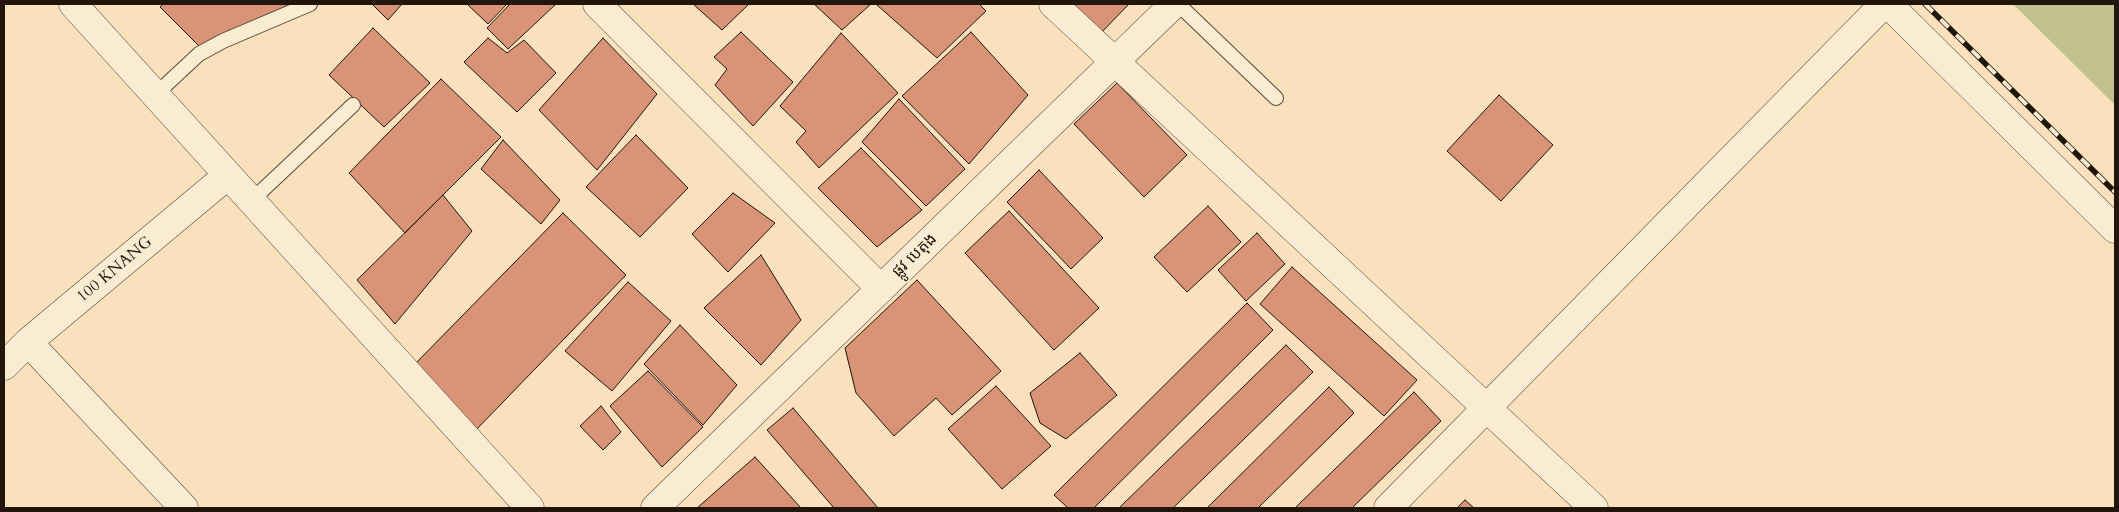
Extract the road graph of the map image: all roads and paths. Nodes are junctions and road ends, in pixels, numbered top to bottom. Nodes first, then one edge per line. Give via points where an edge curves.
1 (73, 4) edge
2 (310, 4) edge
3 (597, 4) edge
4 (1053, 4) edge
5 (1174, 4) edge
6 (1178, 4) edge
7 (1886, 4) edge
8 (1115, 61) junction
9 (155, 95) junction
10 (1276, 98) dead end
11 (352, 106) dead end
12 (228, 175) junction
13 (251, 201) junction
14 (2115, 229) edge
15 (881, 288) junction
16 (28, 342) junction
17 (4, 366) edge
18 (1487, 409) junction
19 (184, 508) edge
20 (530, 508) edge
21 (655, 508) edge
22 (1388, 508) edge
23 (1594, 508) edge

1 - 9 street
2 - 9 lane via 199,54
3 - 15 street
4 - 8 street
5 - 8 street, ផ្លូវ បេតុង
6 - 10 lane
7 - 14 street
7 - 18 street
8 - 15 street, ផ្លូវ បេតុង
8 - 18 street
9 - 12 street
11 - 13 lane
12 - 13 street
12 - 16 street, 100 KNANG
13 - 20 street
15 - 21 street, ផ្លូវ បេតុង
16 - 17 street, 100 KNANG
16 - 19 street
18 - 22 street
18 - 23 street

